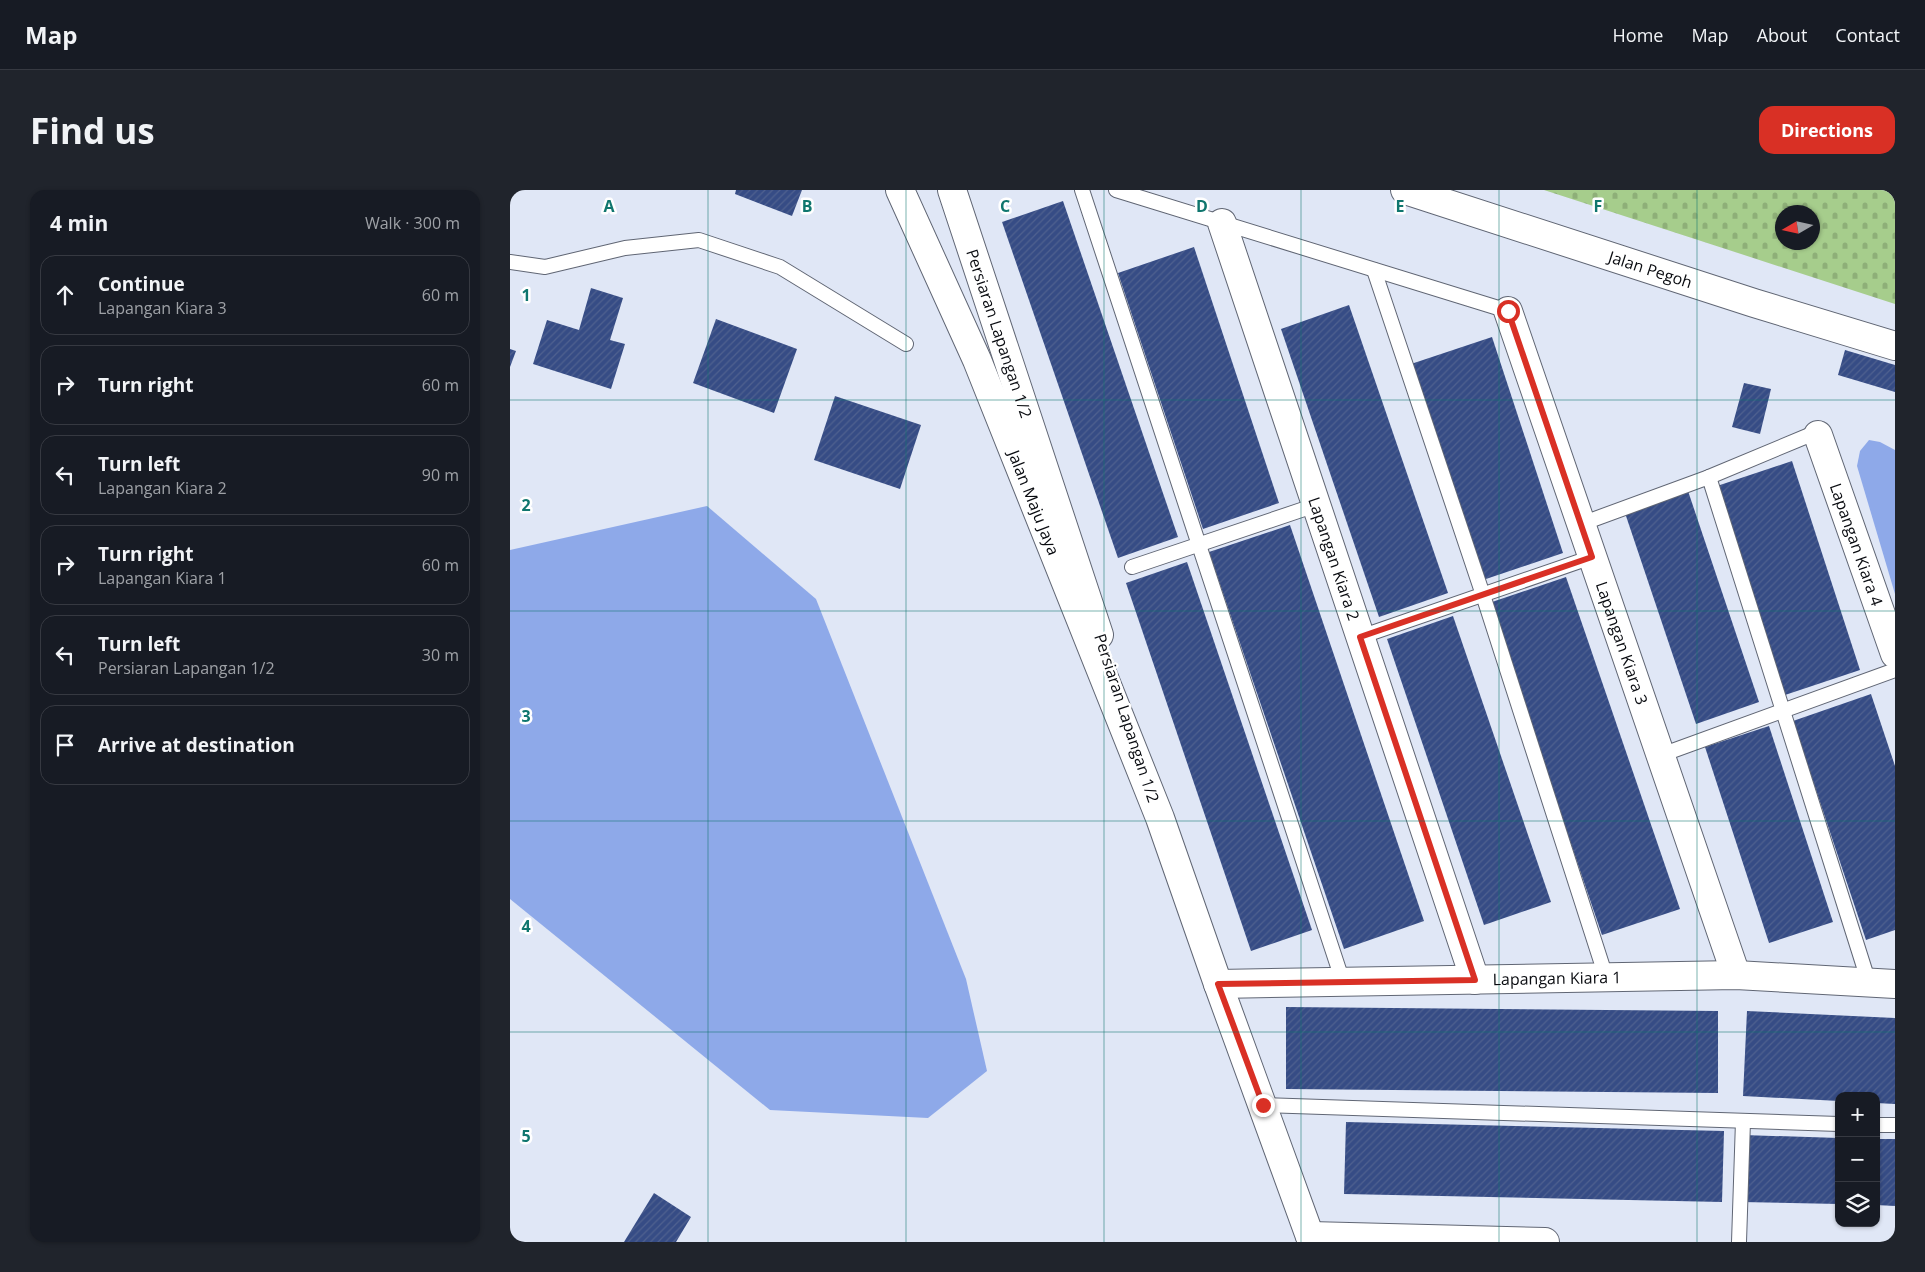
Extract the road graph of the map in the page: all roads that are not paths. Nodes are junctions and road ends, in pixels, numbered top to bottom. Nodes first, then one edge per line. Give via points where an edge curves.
1 (900, 190) edge
2 (952, 190) edge
3 (1082, 190) edge
4 (1116, 190) edge
5 (1405, 190) edge
6 (1222, 223) junction
7 (510, 262) edge
8 (1374, 270) junction
9 (1508, 311) joint
10 (906, 344) dead end
11 (1895, 346) edge
12 (1818, 435) joint
13 (1709, 477) junction
14 (1316, 505) junction
15 (1582, 524) junction
16 (1200, 546) junction
17 (1592, 557) junction
18 (1132, 567) dead end
19 (1483, 595) junction
20 (1360, 637) junction
21 (1895, 654) edge
22 (1895, 670) edge
23 (1783, 711) junction
24 (1661, 755) junction
25 (1160, 818) junction
26 (1736, 975) junction
27 (1606, 977) junction
28 (1475, 980) junction
29 (1344, 982) junction
30 (1882, 983) edge
31 (1218, 984) junction
32 (1263, 1105) junction
33 (1743, 1121) junction
34 (1835, 1124) edge
35 (1880, 1125) edge
36 (1895, 1125) edge
37 (1311, 1239) edge
38 (1478, 1241) edge
39 (1545, 1242) edge
40 (1739, 1242) edge

1 - 25 street, Jalan Maju Jaya via 977,360
2 - 25 street, Persiaran Lapangan 1/2
3 - 16 lane
4 - 6 lane
5 - 11 street, Jalan Pegoh
6 - 8 lane
6 - 14 street, Lapangan Kiara 2
7 - 10 lane via 545,267 625,248 699,240 780,267
8 - 9 lane
8 - 19 lane
9 - 15 street, Lapangan Kiara 3
12 - 13 lane via 1812,434
12 - 21 street, Lapangan Kiara 4
13 - 15 lane
13 - 23 lane
14 - 16 lane
14 - 20 street, Lapangan Kiara 2
15 - 17 street, Lapangan Kiara 3
16 - 18 lane
16 - 29 lane
17 - 19 lane
17 - 24 street, Lapangan Kiara 3
19 - 20 lane
19 - 27 lane
20 - 28 street, Lapangan Kiara 2
22 - 23 lane
23 - 24 lane
23 - 30 lane
24 - 26 street, Lapangan Kiara 3
25 - 31 street, Persiaran Lapangan 1/2
26 - 27 street, Lapangan Kiara 1
26 - 30 street, Lapangan Kiara 1
27 - 28 street, Lapangan Kiara 1
28 - 29 street, Lapangan Kiara 1
29 - 31 street, Lapangan Kiara 1
31 - 32 street, Persiaran Lapangan 1/2
32 - 33 lane
32 - 37 street, Persiaran Lapangan 1/2
33 - 34 lane
33 - 40 lane
35 - 36 lane
37 - 38 street
38 - 39 street

